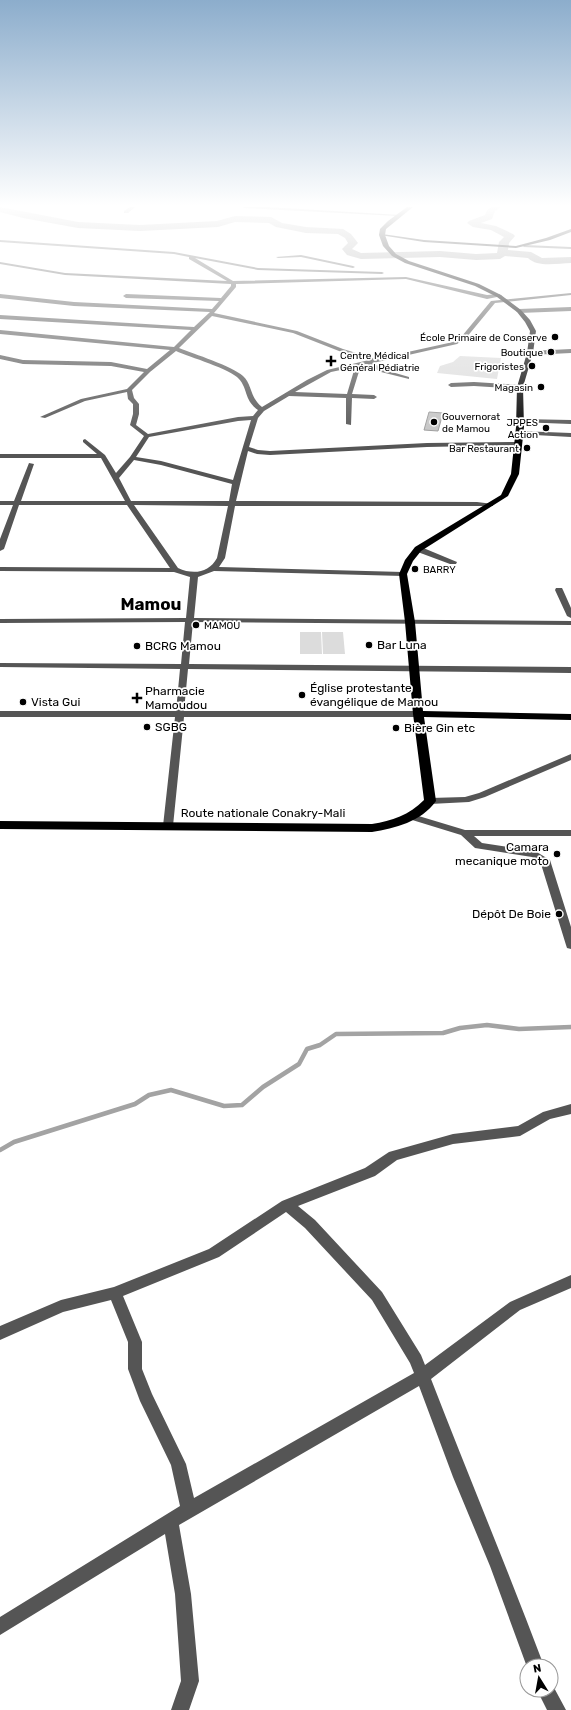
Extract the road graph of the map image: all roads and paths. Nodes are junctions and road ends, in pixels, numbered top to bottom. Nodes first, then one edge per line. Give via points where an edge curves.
1 (233, 287) edge
2 (444, 287) edge
3 (479, 287) edge
4 (571, 294) edge
5 (0, 296) edge
6 (126, 296) dead end
7 (499, 296) junction
8 (222, 300) junction
9 (507, 301) junction
10 (571, 309) edge
11 (519, 311) junction
12 (212, 312) junction
13 (0, 317) edge
14 (195, 330) junction
15 (0, 332) edge
16 (175, 349) junction
17 (568, 351) edge
18 (530, 353) junction
19 (0, 357) edge
20 (571, 357) edge
21 (376, 360) junction
22 (367, 362) junction
23 (358, 364) junction
24 (148, 371) junction
25 (407, 378) dead end
26 (451, 385) dead end
27 (520, 387) junction
28 (129, 390) junction
29 (288, 394) junction
30 (349, 396) junction
31 (374, 397) dead end
32 (262, 410) junction
33 (43, 417) dead end
34 (255, 418) junction
35 (520, 421) junction
36 (571, 422) edge
37 (349, 424) dead end
38 (519, 433) junction
39 (571, 435) edge
40 (147, 436) junction
41 (86, 441) dead end
42 (518, 444) junction
43 (246, 448) junction
44 (0, 456) edge
45 (103, 456) junction
46 (132, 458) junction
47 (31, 464) dead end
48 (115, 478) junction
49 (236, 483) junction
50 (0, 503) edge
51 (17, 503) junction
52 (129, 503) junction
53 (233, 503) junction
54 (491, 505) junction
55 (0, 548) edge
56 (418, 549) junction
57 (453, 562) dead end
58 (214, 569) junction
59 (0, 570) edge
60 (175, 570) junction
61 (403, 574) junction
62 (194, 575) junction
63 (559, 590) dead end
64 (571, 616) edge
65 (189, 620) junction
66 (0, 621) edge
67 (410, 622) junction
68 (571, 623) edge
69 (0, 665) edge
70 (184, 667) junction
71 (414, 668) junction
72 (571, 670) edge
73 (0, 714) edge
74 (180, 714) junction
75 (418, 714) junction
76 (571, 717) edge
77 (571, 757) edge
78 (430, 801) junction
79 (412, 817) junction
80 (0, 825) edge
81 (168, 826) junction
82 (464, 833) junction
83 (571, 833) edge
84 (568, 926) edge
85 (571, 945) edge
86 (571, 1109) edge
87 (287, 1205) junction
88 (571, 1281) edge
89 (115, 1293) junction
90 (0, 1333) edge
91 (424, 1376) junction
92 (189, 1510) junction
93 (171, 1522) junction
94 (0, 1627) edge
95 (532, 1658) edge
96 (550, 1698) edge
97 (180, 1710) edge
98 (557, 1710) edge

1 - 8 street
2 - 7 street via 487,297
3 - 7 highway
4 - 9 street
5 - 12 street via 74,304
6 - 8 street
7 - 9 highway
8 - 12 street
9 - 11 highway
9 - 21 street via 492,303 464,337 455,343
10 - 11 street
11 - 18 highway via 533,332
12 - 14 street
12 - 21 street via 294,332
13 - 14 street
14 - 16 street
15 - 16 street
16 - 24 street
16 - 32 street via 241,377 249,398
17 - 18 street
17 - 20 street
18 - 27 highway
19 - 24 street via 23,362 111,364
21 - 22 street
22 - 23 street
22 - 25 street via 383,371
23 - 29 street via 329,371
23 - 30 street
24 - 28 street
26 - 27 street
27 - 35 highway
28 - 33 street via 83,400
28 - 40 street via 130,399 136,404 133,425
29 - 30 street
29 - 32 street
30 - 31 street
30 - 37 street
32 - 34 street
34 - 40 street
34 - 43 street
35 - 36 street
35 - 38 highway
38 - 39 street
38 - 42 highway
40 - 46 street
41 - 45 street
42 - 43 street via 427,445 270,453
42 - 54 highway via 515,474 504,496
43 - 49 street
44 - 45 street
45 - 48 street
46 - 48 street
46 - 49 street via 162,463
47 - 51 street
48 - 52 street
49 - 53 street
50 - 51 street
51 - 52 street
51 - 55 street
52 - 53 street
52 - 60 street
53 - 54 street
53 - 58 street via 221,558
54 - 56 highway
56 - 57 street
56 - 61 highway via 408,560
58 - 61 street
58 - 62 street
59 - 60 street
60 - 62 street
61 - 67 highway
62 - 65 street
63 - 64 street
65 - 66 street
65 - 67 street
65 - 70 street
67 - 68 street
67 - 71 highway
69 - 70 street
70 - 71 street
70 - 74 street
71 - 72 street
71 - 75 highway
73 - 74 street
74 - 75 street
74 - 81 street
75 - 76 highway
75 - 78 highway
77 - 78 street via 466,800
78 - 79 highway, Route nationale Conakry-Mali
79 - 81 highway, Route nationale Conakry-Mali via 393,825 372,828
79 - 82 street
80 - 81 highway, Route nationale Conakry-Mali
82 - 83 street
82 - 84 street via 479,846 535,854 546,862
84 - 85 street
86 - 87 street via 547,1115 520,1131 453,1139 393,1156 370,1172
87 - 89 street via 214,1254
87 - 91 street via 310,1224 377,1296
88 - 91 street via 515,1306
89 - 90 street via 62,1306
89 - 92 street via 135,1342 135,1369 145,1396 178,1464
91 - 92 street
91 - 95 street via 460,1477 498,1566
92 - 93 street
93 - 94 street
93 - 97 street via 183,1594 190,1681
96 - 98 street

